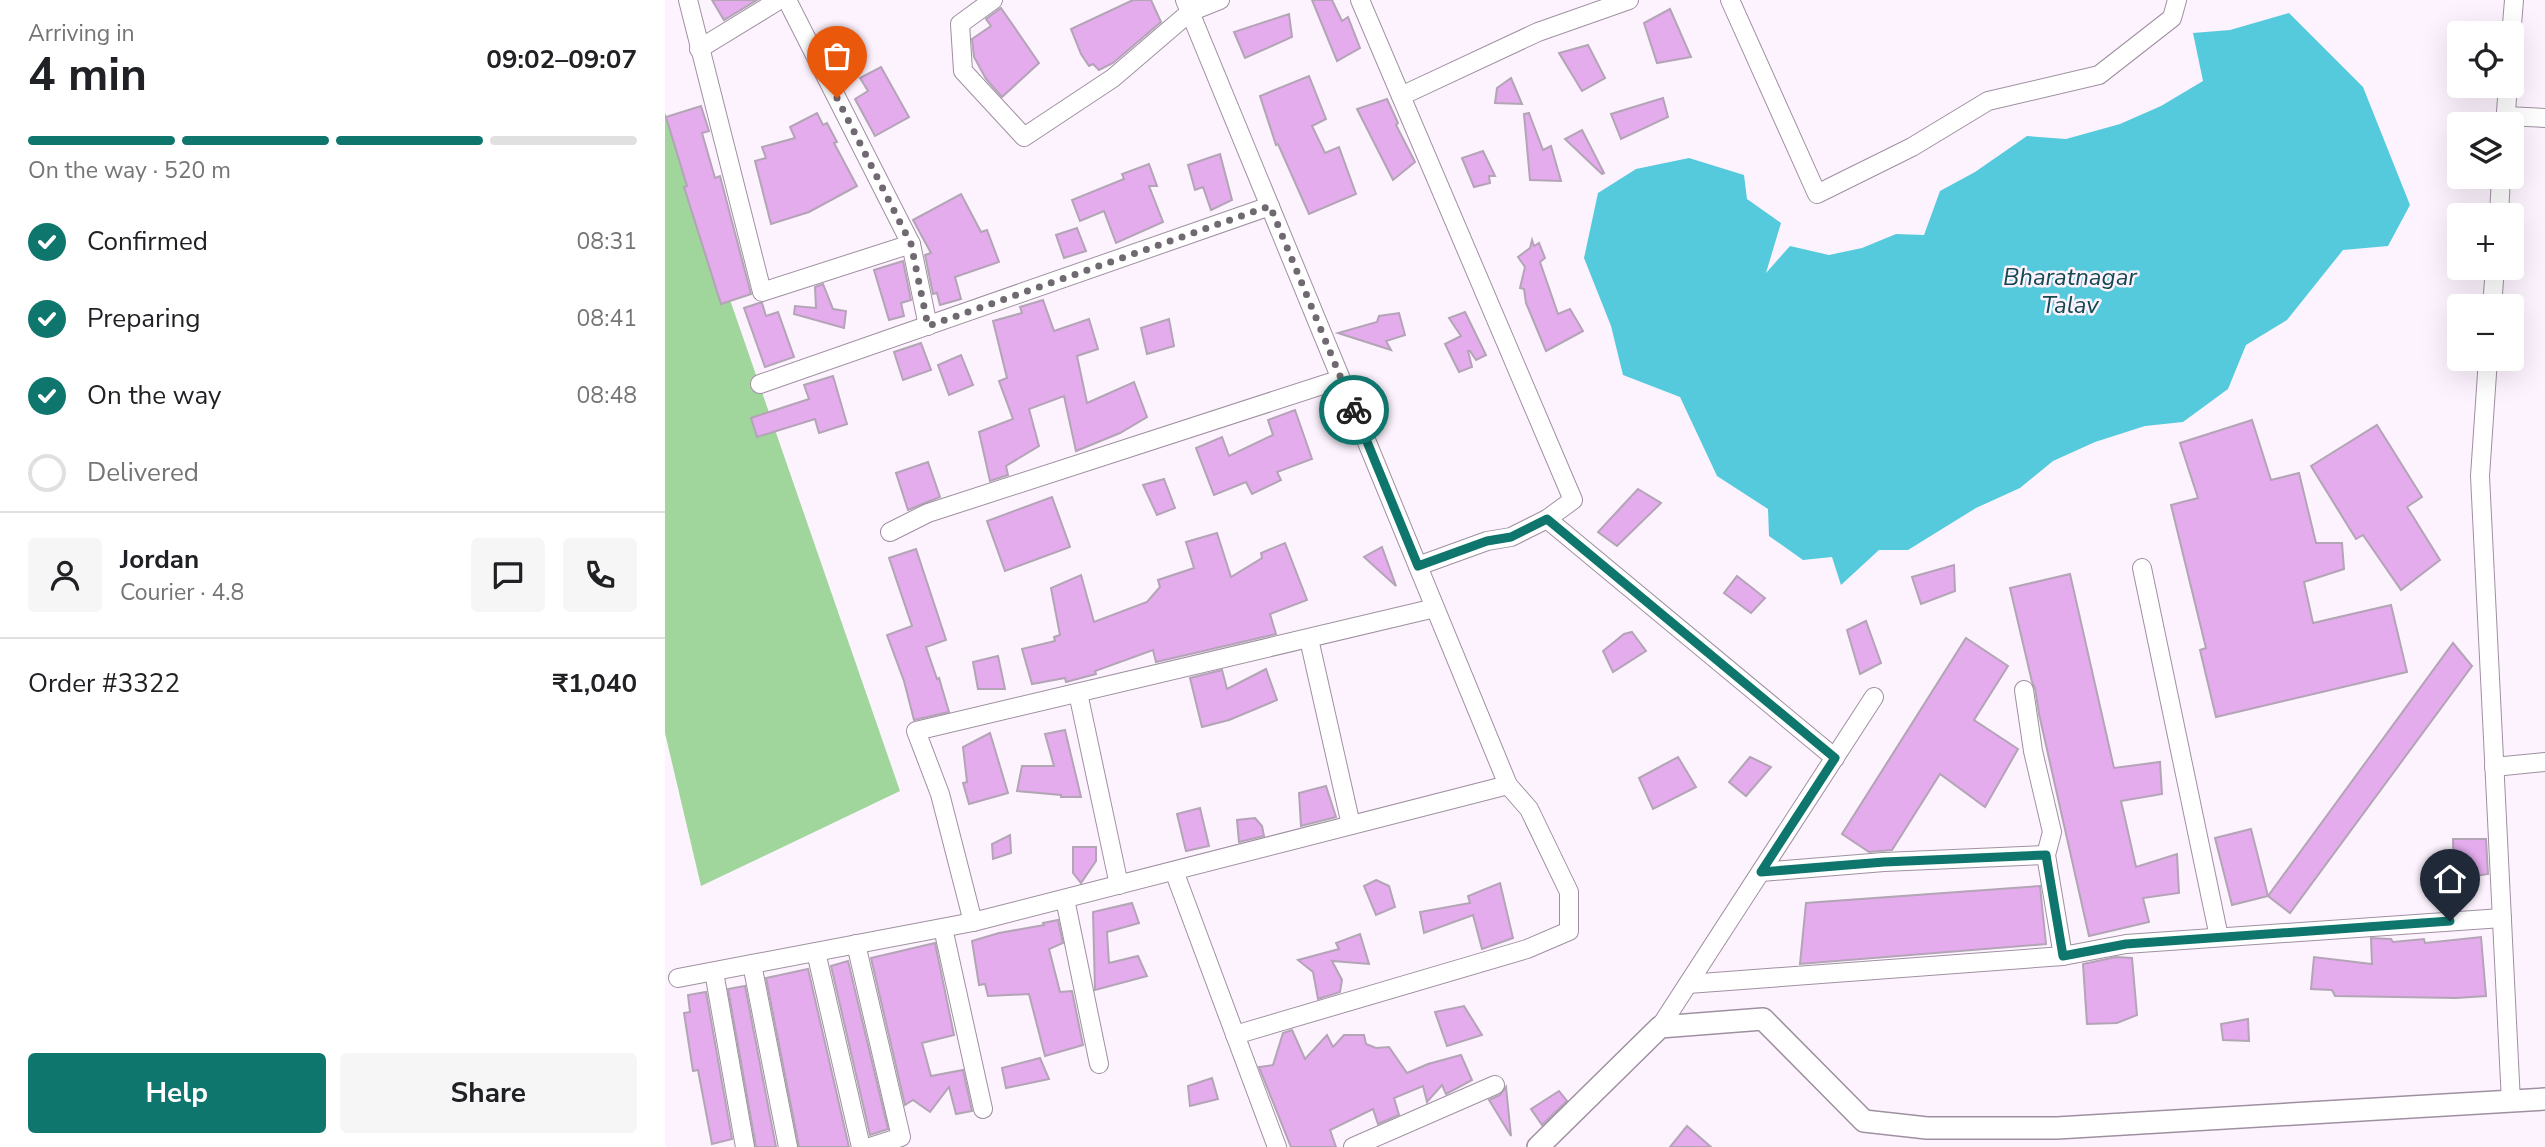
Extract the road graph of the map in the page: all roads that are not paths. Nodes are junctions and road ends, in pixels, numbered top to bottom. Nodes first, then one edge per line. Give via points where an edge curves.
1 (688, 0) edge
2 (779, 0) edge
3 (787, 0) edge
4 (993, 0) edge
5 (1220, 0) edge
6 (1360, 0) edge
7 (1629, 0) edge
8 (1730, 0) edge
9 (2177, 0) edge
10 (2514, 0) edge
11 (1187, 6) edge
12 (2512, 21) edge
13 (699, 49) junction
14 (1401, 96) junction
15 (2545, 118) edge
16 (2524, 119) edge
17 (1270, 206) junction
18 (911, 244) junction
19 (928, 326) junction
20 (2487, 371) edge
21 (1341, 379) junction
22 (760, 384) dead end
23 (1547, 519) junction
24 (890, 532) dead end
25 (1418, 566) junction
26 (2142, 568) dead end
27 (1435, 607) junction
28 (1309, 639) junction
29 (2024, 690) dead end
30 (1078, 693) junction
31 (1874, 697) dead end
32 (1835, 758) junction
33 (2545, 762) edge
34 (2494, 767) junction
35 (1508, 785) junction
36 (1351, 825) junction
37 (2046, 855) junction
38 (1174, 871) junction
39 (1761, 872) junction
40 (1119, 885) junction
41 (1065, 899) junction
42 (2501, 918) junction
43 (973, 922) junction
44 (943, 928) junction
45 (2219, 937) junction
46 (856, 944) junction
47 (816, 952) junction
48 (2063, 956) junction
49 (752, 964) junction
50 (714, 971) junction
51 (678, 978) dead end
52 (1688, 984) junction
53 (1660, 1027) junction
54 (1235, 1035) junction
55 (1099, 1064) dead end
56 (1495, 1085) dead end
57 (2545, 1099) edge
58 (2511, 1102) junction
59 (983, 1109) dead end
60 (745, 1147) edge
61 (789, 1147) edge
62 (861, 1147) edge
63 (870, 1147) edge
64 (1277, 1147) edge
65 (1353, 1147) edge
66 (1538, 1147) edge

1 - 13 street
2 - 13 street
3 - 18 street
4 - 11 street via 960,24 963,71 1024,137 1113,78
5 - 11 street
6 - 14 street
7 - 14 street via 1538,32
8 - 9 street via 1817,194 1912,147 1988,101 2099,75 2172,18
10 - 12 street
11 - 17 street
13 - 18 street via 762,292
14 - 23 street via 1573,500
15 - 16 street
17 - 19 street
17 - 21 street
18 - 19 street
19 - 22 street
20 - 34 street via 2480,476
21 - 24 street via 928,513
21 - 25 street
23 - 25 street via 1511,537
23 - 32 street
25 - 27 street
26 - 45 street
27 - 28 street
27 - 35 street
28 - 30 street
28 - 36 street
29 - 37 street via 2052,832
30 - 40 street
30 - 43 street via 916,731 940,794
31 - 32 street
32 - 39 street
33 - 34 street
34 - 42 street
35 - 36 street
35 - 54 street via 1529,809 1569,892 1569,931 1527,949
36 - 38 street
37 - 39 street
37 - 48 street
38 - 40 street
38 - 54 street
39 - 52 street
40 - 41 street
41 - 43 street
41 - 55 street
42 - 45 street
42 - 58 street
43 - 44 street
44 - 46 street
44 - 59 street
45 - 48 street via 2126,944
46 - 47 street
46 - 63 street via 901,1137
47 - 49 street
47 - 62 street
48 - 52 street
49 - 50 street
49 - 61 street
50 - 51 street
50 - 60 street
52 - 53 street
53 - 58 street via 1763,1019 1864,1121 1927,1128 2057,1128
53 - 66 street
54 - 64 street
56 - 65 street
57 - 58 street

